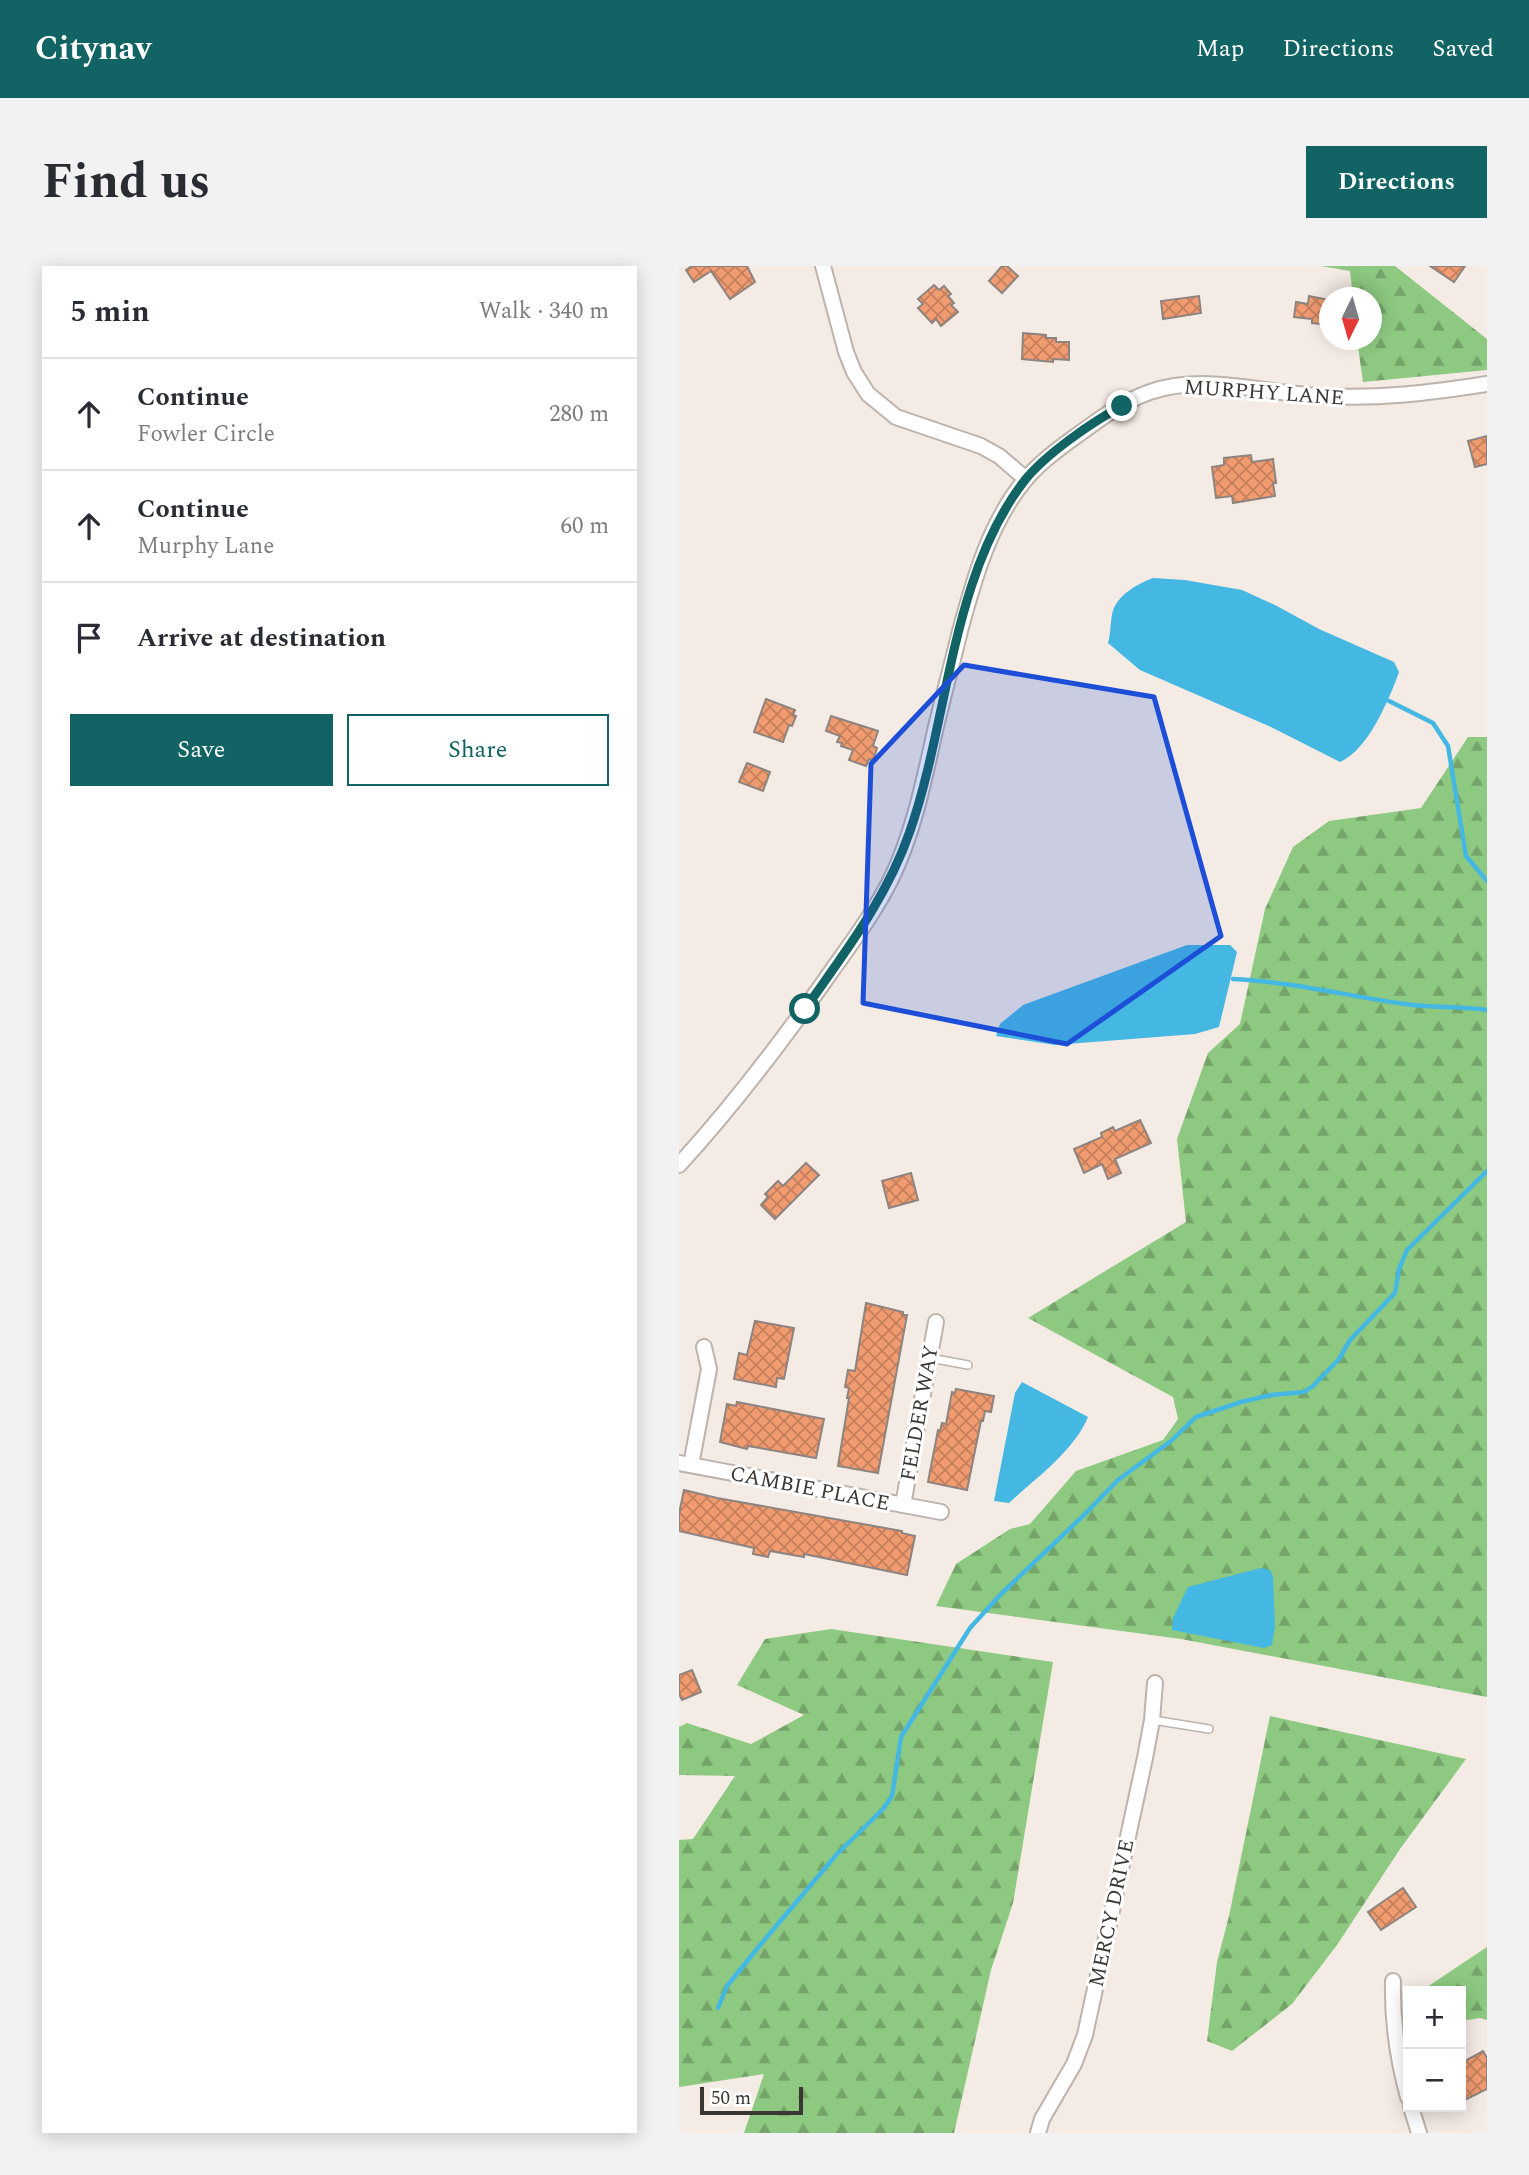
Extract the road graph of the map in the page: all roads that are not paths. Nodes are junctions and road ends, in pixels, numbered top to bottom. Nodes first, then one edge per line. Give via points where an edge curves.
1 (823, 266) edge
2 (1487, 384) edge
3 (1026, 479) junction
4 (679, 1165) edge
5 (936, 1322) dead end
6 (704, 1347) dead end
7 (930, 1358) junction
8 (968, 1365) dead end
9 (685, 1464) edge
10 (902, 1505) junction
11 (941, 1512) dead end
12 (1155, 1683) dead end
13 (1152, 1720) junction
14 (1209, 1729) dead end
15 (1392, 1981) dead end
16 (1403, 2075) edge
17 (1413, 2112) edge
18 (1038, 2133) edge
19 (1419, 2133) edge

1 - 3 street via 846,352 868,394 896,417 981,446
2 - 3 street, MURPHY LANE via 1356,398 1208,384 1172,387 1138,397 1105,415
3 - 4 street, MURPHY LANE via 981,562 917,809 892,877 872,915 781,1042
5 - 7 street, FELDER WAY
6 - 9 street via 709,1369
7 - 8 lane
7 - 10 street, FELDER WAY
9 - 10 street, CAMBIE PLACE
10 - 11 street, CAMBIE PLACE
12 - 13 street, MERCY DRIVE
13 - 14 lane
13 - 18 street, MERCY DRIVE via 1085,2035
15 - 16 street via 1394,2035
17 - 19 street

